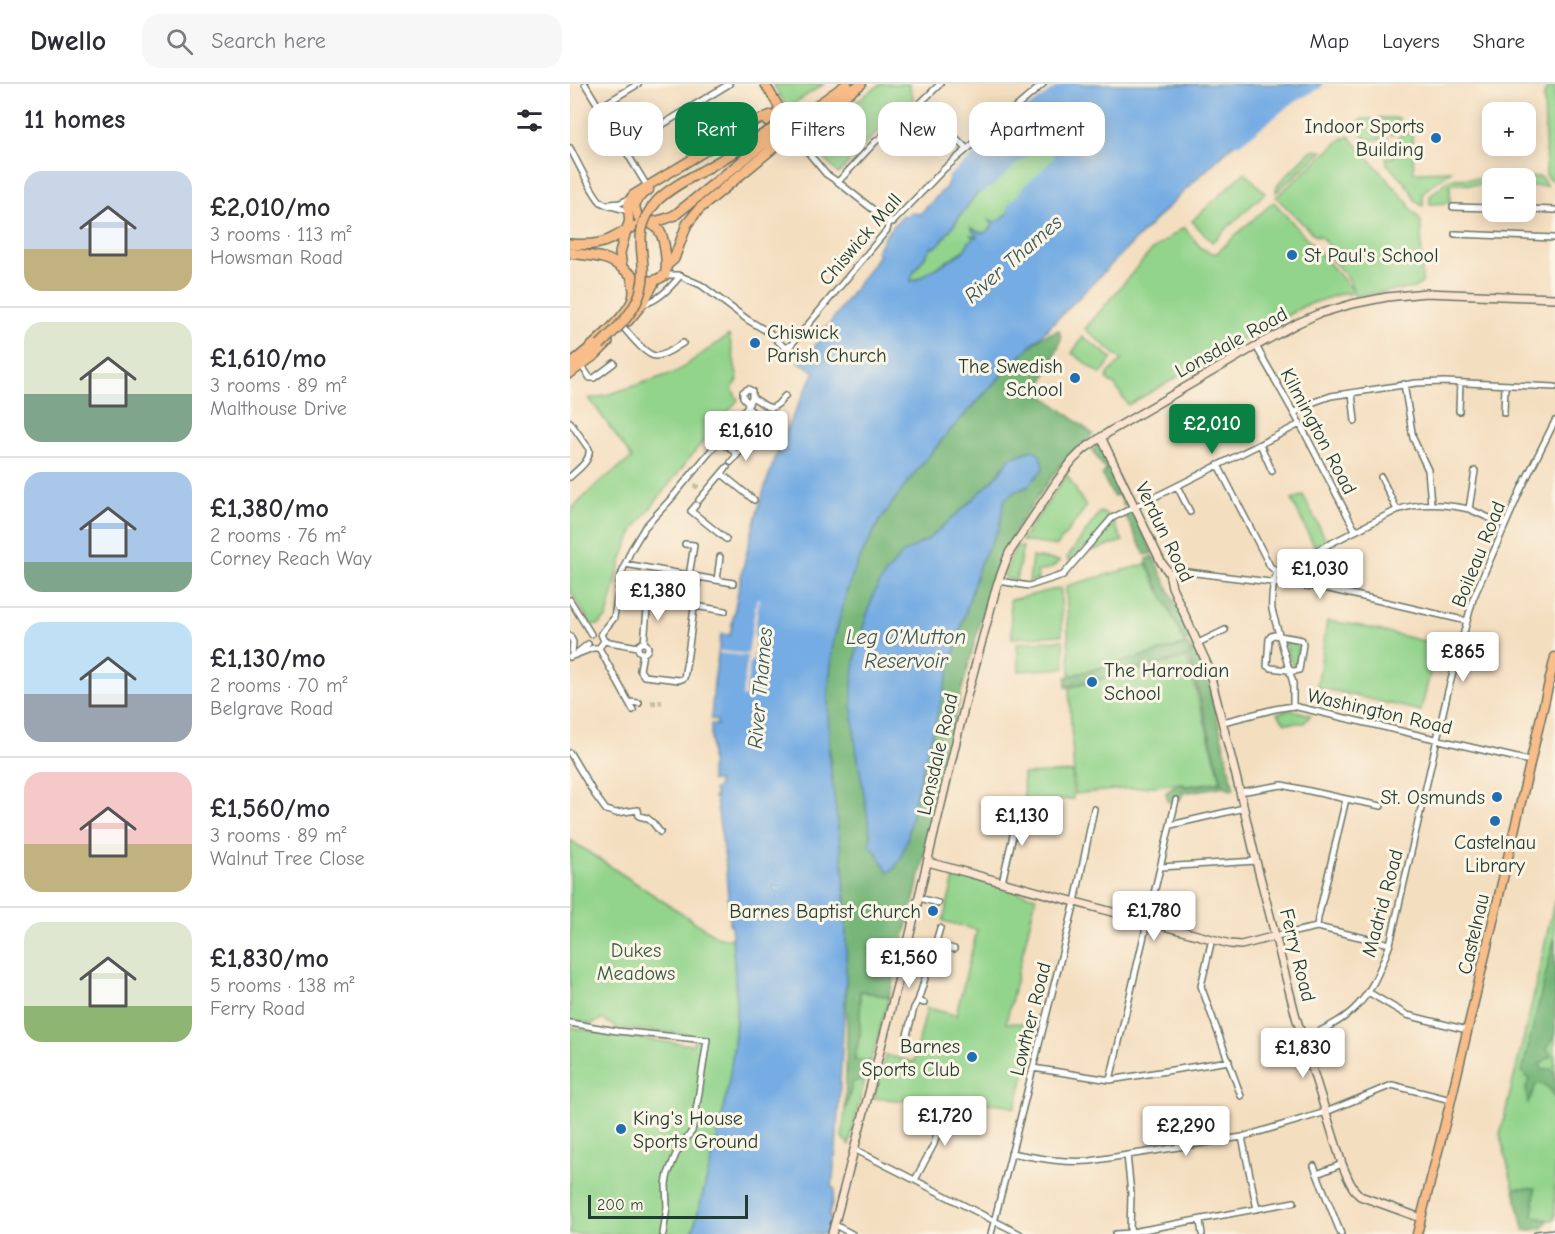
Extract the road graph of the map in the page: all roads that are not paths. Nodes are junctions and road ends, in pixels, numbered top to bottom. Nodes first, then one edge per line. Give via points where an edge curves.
1 (585, 84) edge
2 (638, 84) edge
3 (729, 84) edge
4 (765, 84) edge
5 (844, 84) edge
6 (861, 84) edge
7 (940, 84) edge
8 (1043, 84) edge
9 (597, 102) edge
10 (608, 102) edge
11 (769, 117) junction
12 (663, 124) edge
13 (758, 135) edge
14 (758, 137) edge
15 (957, 139) edge
16 (570, 148) edge
17 (967, 149) junction
18 (629, 156) edge
19 (727, 156) edge
20 (811, 156) edge
21 (666, 176) junction
22 (838, 182) junction
23 (647, 186) junction
24 (629, 199) junction
25 (609, 205) junction
26 (1453, 207) dead end
27 (1482, 208) edge
28 (1536, 209) edge
29 (1555, 210) edge
30 (628, 212) junction
31 (889, 222) junction
32 (646, 223) junction
33 (626, 231) junction
34 (1455, 234) dead end
35 (1555, 238) edge
36 (570, 244) edge
37 (570, 253) edge
38 (622, 268) junction
39 (666, 269) junction
40 (679, 275) junction
41 (631, 276) junction
42 (655, 281) junction
43 (1555, 298) edge
44 (642, 304) junction
45 (623, 327) junction
46 (683, 343) dead end
47 (1256, 346) junction
48 (614, 363) dead end
49 (570, 364) edge
50 (580, 365) junction
51 (570, 371) edge
52 (1460, 383) junction
53 (1404, 384) junction
54 (1505, 385) junction
55 (1555, 387) edge
56 (1352, 393) junction
57 (785, 396) dead end
58 (752, 397) junction
59 (748, 406) junction
60 (1459, 411) dead end
61 (1294, 413) junction
62 (1504, 413) dead end
63 (1355, 421) dead end
64 (1555, 421) edge
65 (570, 422) edge
66 (1300, 424) junction
67 (768, 426) dead end
68 (754, 433) dead end
69 (1101, 437) junction
70 (720, 440) junction
71 (1260, 444) junction
72 (737, 455) junction
73 (1218, 465) junction
74 (1272, 471) dead end
75 (1475, 471) dead end
76 (722, 474) junction
77 (570, 477) edge
78 (1381, 477) dead end
79 (1177, 486) junction
80 (699, 488) tunnel mouth
81 (705, 493) junction
82 (754, 500) dead end
83 (1431, 504) junction
84 (1135, 507) junction
85 (1469, 509) junction
86 (1397, 510) junction
87 (1190, 512) dead end
88 (1505, 525) junction
89 (1355, 530) junction
90 (726, 539) dead end
91 (685, 544) dead end
92 (720, 557) dead end
93 (625, 564) junction
94 (1276, 572) junction
95 (1169, 573) junction
96 (689, 576) junction
97 (698, 577) junction
98 (717, 580) junction
99 (999, 581) junction
100 (1275, 582) junction
101 (733, 583) dead end
102 (648, 599) dead end
103 (570, 600) edge
104 (694, 606) junction
105 (725, 611) dead end
106 (1467, 621) junction
107 (1225, 630) dead end
108 (591, 634) junction
109 (601, 634) junction
110 (570, 636) edge
111 (1279, 636) junction
112 (604, 641) junction
113 (644, 643) junction
114 (1198, 643) junction
115 (573, 645) junction
116 (593, 647) junction
117 (638, 647) junction
118 (580, 651) junction
119 (643, 653) junction
120 (571, 656) edge
121 (1555, 657) edge
122 (1289, 670) junction
123 (629, 702) junction
124 (639, 703) dead end
125 (1293, 706) junction
126 (633, 710) dead end
127 (1222, 722) junction
128 (1438, 740) junction
129 (570, 753) edge
130 (1530, 762) junction
131 (1240, 792) junction
132 (1346, 799) junction
133 (1176, 800) dead end
134 (1020, 806) dead end
135 (1380, 806) dead end
136 (1244, 808) junction
137 (1094, 809) dead end
138 (1171, 825) junction
139 (660, 832) dead end
140 (1256, 861) junction
141 (928, 862) junction
142 (1161, 867) junction
143 (1002, 882) junction
144 (919, 898) junction
145 (1075, 902) junction
146 (938, 903) dead end
147 (1147, 921) junction
148 (1317, 927) junction
149 (940, 928) dead end
150 (1276, 936) junction
151 (1212, 939) junction
152 (935, 944) junction
153 (1390, 944) junction
154 (954, 949) dead end
155 (905, 955) junction
156 (930, 962) junction
157 (1368, 992) junction
158 (918, 1001) junction
159 (924, 1003) dead end
160 (570, 1023) edge
161 (1467, 1030) junction
162 (907, 1035) dead end
163 (1304, 1039) junction
164 (1229, 1061) junction
165 (1033, 1068) junction
166 (1110, 1080) junction
167 (1241, 1096) dead end
168 (1451, 1100) junction
169 (946, 1102) dead end
170 (1326, 1112) junction
171 (1242, 1137) junction
172 (854, 1149) junction
173 (1011, 1153) junction
174 (1127, 1155) junction
175 (1342, 1164) junction
176 (1314, 1166) dead end
177 (1317, 1174) junction
178 (915, 1180) junction
179 (1294, 1202) dead end
180 (1257, 1209) junction
181 (1421, 1218) junction
182 (994, 1221) junction
183 (1200, 1221) junction
184 (835, 1225) junction
185 (1555, 1232) edge
186 (1132, 1233) edge
187 (663, 1234) edge
188 (832, 1234) edge
189 (852, 1234) edge
190 (991, 1234) edge
191 (1020, 1234) edge
192 (1115, 1234) edge
193 (1203, 1234) edge
194 (1341, 1234) edge
195 (1417, 1234) edge
196 (1537, 1234) edge

1 - 9 street
2 - 10 street
3 - 12 street
4 - 11 main road via 772,95
5 - 14 highway
5 - 32 highway via 675,215
6 - 39 highway via 790,134 694,214
7 - 22 street via 875,142
8 - 17 street, Chiswick Mall
11 - 13 main road
11 - 21 main road via 753,122
15 - 17 street
16 - 25 street via 599,199
17 - 31 street, Chiswick Mall
18 - 23 street
19 - 51 highway, bridge via 664,194 649,211 640,237 643,273 634,306 600,345
20 - 22 street
21 - 23 main road
21 - 32 main road via 635,204 636,213
22 - 31 street
23 - 24 main road
24 - 25 street
24 - 30 main road
25 - 30 street
26 - 27 street
28 - 29 street
30 - 33 main road
31 - 40 street, Chiswick Mall via 887,230 786,348 701,285
32 - 33 highway
32 - 39 highway via 656,226 662,236
33 - 36 highway via 602,243
33 - 38 highway via 620,253
34 - 35 street
37 - 38 highway via 609,260
38 - 41 highway
39 - 40 street via 672,268
39 - 42 highway
40 - 44 street via 653,301
41 - 42 highway
41 - 49 highway via 631,304 609,330
42 - 44 highway
43 - 47 main road, Lonsdale Road via 1445,292 1387,297 1318,314
44 - 45 highway
45 - 46 street via 653,356
45 - 50 highway
47 - 61 street, Kilmington Road
47 - 69 main road, Lonsdale Road
48 - 50 street via 594,378
50 - 51 highway
52 - 53 street
52 - 54 street
52 - 60 street
53 - 56 street
53 - 83 street via 1413,438 1428,470
54 - 55 street
54 - 62 street
56 - 61 street via 1327,397
56 - 63 street
57 - 58 street via 772,408
58 - 59 street
58 - 59 street via 752,391 743,392
59 - 67 street
59 - 70 street
61 - 66 street, Kilmington Road
64 - 88 street, Boileau Road
65 - 77 street via 590,454
66 - 71 street
66 - 89 street, Kilmington Road
68 - 72 street
69 - 84 main road, Verdun Road
69 - 99 main road, Lonsdale Road via 1072,461 1042,502 1010,553
70 - 72 street
70 - 93 street via 690,482 645,527
71 - 73 street
71 - 74 street
72 - 76 street
73 - 79 street
73 - 94 street
75 - 85 street
76 - 81 street
76 - 82 street
78 - 86 street
79 - 84 street
79 - 87 street
80 - 81 street
81 - 90 street via 691,511
83 - 85 street
83 - 86 street
84 - 95 main road, Verdun Road
84 - 99 street via 1112,518 1063,575 1029,586
85 - 88 street
86 - 89 street
88 - 106 street, Boileau Road
89 - 94 street
91 - 96 street via 694,545
92 - 98 street
93 - 96 street
93 - 109 street via 614,618
94 - 100 street
95 - 100 street
95 - 114 main road, Verdun Road
96 - 97 street
97 - 98 street
97 - 104 street
98 - 101 street
99 - 141 main road, Lonsdale Road
100 - 106 street via 1340,592
100 - 111 street via 1272,606
102 - 113 street
103 - 108 street
104 - 105 street
104 - 119 street via 684,678 679,681 644,676 640,670
106 - 128 street, Boileau Road
107 - 114 street
108 - 109 street
108 - 116 street via 588,639
109 - 112 street
110 - 115 street
111 - 122 street
111 - 122 street via 1269,639 1267,666
111 - 122 street via 1302,640 1299,670
112 - 116 street
112 - 117 street
113 - 117 street
113 - 119 street via 648,648
114 - 127 main road, Verdun Road
115 - 118 street
115 - 120 street
116 - 118 street
116 - 120 street
116 - 123 street
117 - 119 street
118 - 120 street
121 - 130 main road, Castelnau
122 - 125 street
123 - 124 street
123 - 126 street
125 - 127 street, Washington Road
125 - 128 street, Washington Road
127 - 131 main road, Verdun Road
128 - 130 street, Washington Road
128 - 153 street, Madrid Road
129 - 139 street via 606,810 638,810 639,816 647,818
130 - 161 main road, Castelnau
131 - 132 street via 1282,785
131 - 136 main road, Ferry Road
132 - 135 street
132 - 148 street
133 - 138 street
134 - 143 street
136 - 138 street
136 - 140 main road, Ferry Road
137 - 145 street, Lowther Road
138 - 142 street
140 - 142 street
140 - 150 main road, Ferry Road
141 - 143 main road
141 - 144 main road, Lonsdale Road
142 - 147 street
143 - 145 main road
144 - 146 street
144 - 155 main road, Lonsdale Road
145 - 147 main road
145 - 165 street, Lowther Road
147 - 151 main road
147 - 166 street
148 - 150 street
148 - 153 street
149 - 152 street
150 - 151 main road via 1238,945
150 - 163 main road, Ferry Road
151 - 164 street via 1201,986
152 - 154 street
152 - 156 street
153 - 157 street, Madrid Road
155 - 156 street
155 - 172 main road, Lonsdale Road
156 - 158 street
157 - 161 street via 1407,1015
157 - 163 street, Madrid Road via 1353,1011
158 - 159 street
158 - 162 street
160 - 187 street via 707,1040 692,1131 668,1174
161 - 168 main road, Castelnau
163 - 170 main road, Ferry Road
164 - 166 street
164 - 167 street
165 - 166 street
165 - 173 street, Lowther Road
168 - 170 street via 1392,1085
168 - 181 main road, Castelnau
169 - 178 street via 934,1144
170 - 171 street
170 - 175 main road, Ferry Road
171 - 174 street
171 - 180 street
172 - 178 street
172 - 184 main road, Lonsdale Road
173 - 174 street via 1071,1162
173 - 182 street, Lowther Road
174 - 186 street
175 - 177 street
175 - 181 main road, Ferry Road via 1360,1196
176 - 177 street
177 - 194 street
178 - 182 street
179 - 180 street
180 - 183 street
181 - 195 main road, Castelnau
182 - 190 street, Lowther Road
182 - 191 street
183 - 186 street
183 - 193 street
184 - 188 main road, Lonsdale Road
184 - 189 street
185 - 196 street
186 - 192 street

